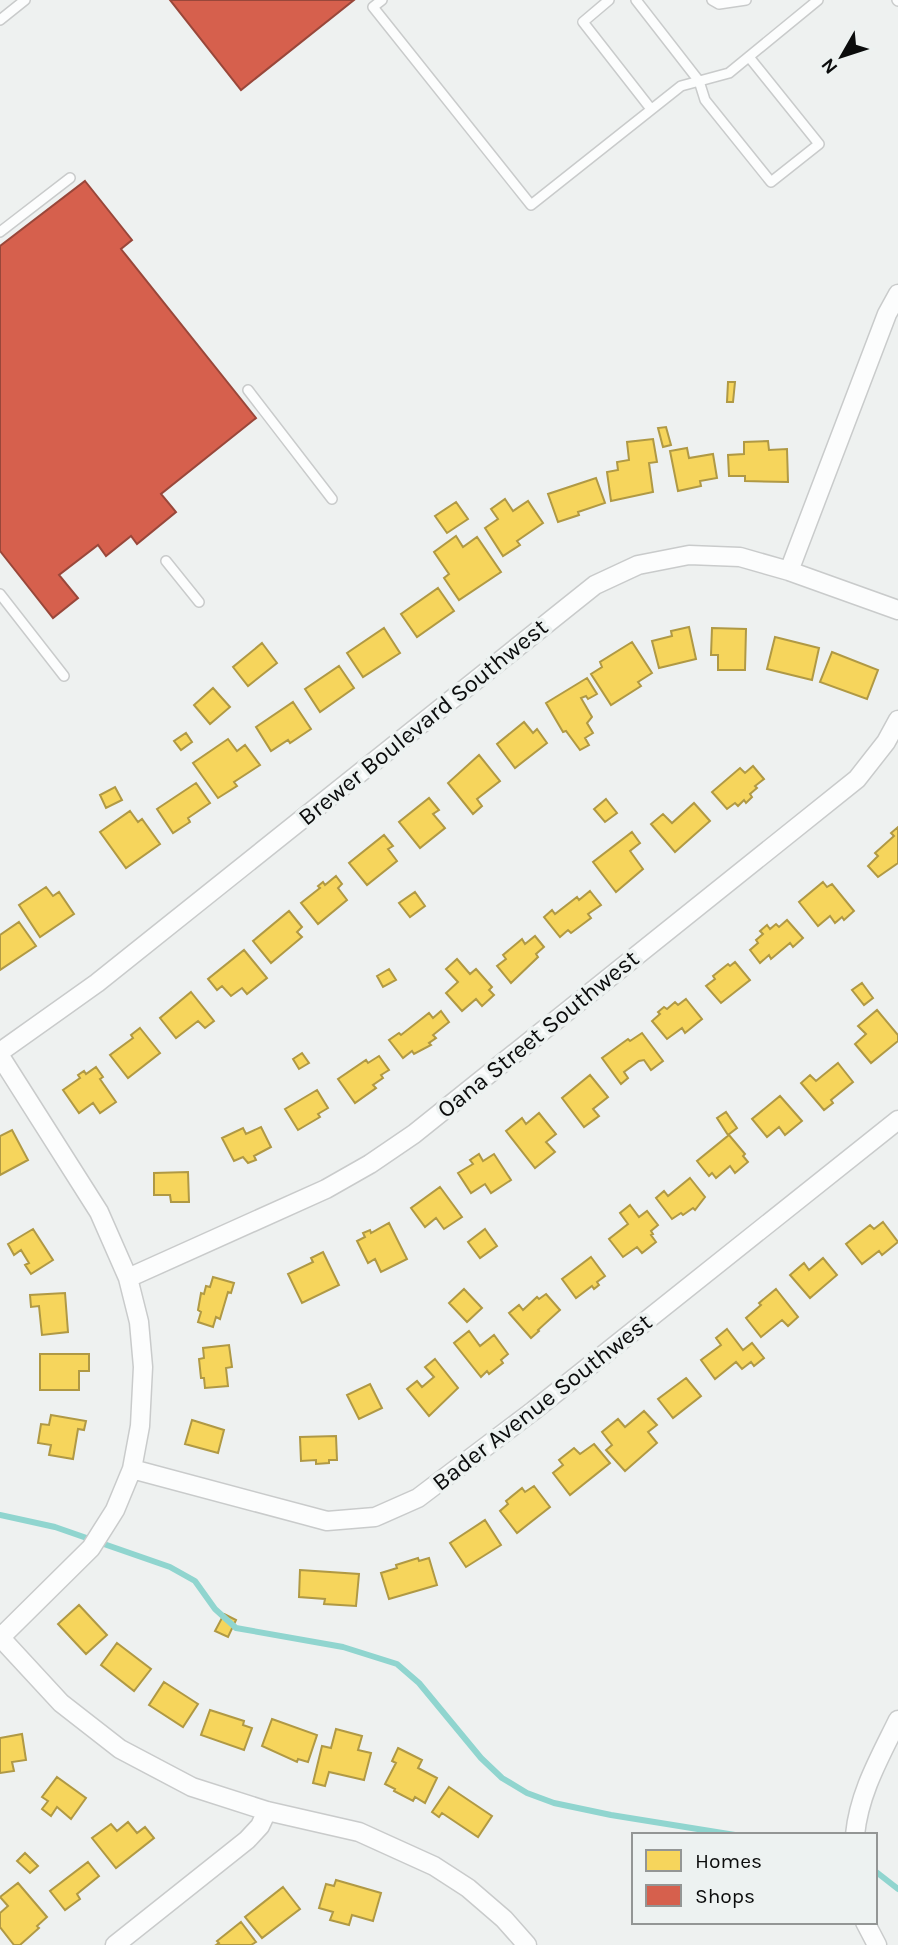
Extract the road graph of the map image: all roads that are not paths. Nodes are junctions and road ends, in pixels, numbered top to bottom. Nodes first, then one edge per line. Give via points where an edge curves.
1 (25, 0) edge
2 (382, 0) edge
3 (608, 0) edge
4 (636, 0) edge
5 (712, 0) edge
6 (746, 0) edge
7 (818, 0) edge
8 (0, 20) edge
9 (749, 57) junction
10 (699, 81) junction
11 (651, 109) junction
12 (69, 178) dead end
13 (0, 232) edge
14 (898, 294) edge
15 (248, 390) dead end
16 (332, 499) dead end
17 (166, 561) dead end
18 (789, 571) junction
19 (0, 594) edge
20 (199, 602) dead end
21 (898, 610) edge
22 (64, 676) dead end
23 (898, 720) edge
24 (0, 1054) edge
25 (898, 1120) edge
26 (128, 1278) junction
27 (132, 1469) junction
28 (0, 1638) edge
29 (898, 1720) edge
30 (267, 1811) junction
31 (855, 1833) edge
32 (866, 1924) edge
33 (115, 1945) edge
34 (527, 1945) edge
35 (877, 1945) edge

1 - 8 lane
2 - 11 lane via 373,7 531,205
3 - 11 lane via 583,22
4 - 10 lane
5 - 6 lane via 719,4
7 - 9 lane
9 - 10 lane via 729,73
9 - 10 lane via 819,144 771,182 705,100
10 - 11 lane via 681,86
12 - 13 lane
14 - 18 street
15 - 16 lane
17 - 20 lane
18 - 21 street, Brewer Boulevard Southwest
18 - 24 street, Brewer Boulevard Southwest via 740,557 688,555 638,565 595,585 97,983
19 - 22 lane
23 - 26 street, Oana Street Southwest via 857,779 414,1134 326,1189
24 - 26 street via 99,1212
25 - 27 street, Bader Avenue Southwest via 418,1498 375,1517 327,1521
26 - 27 street via 139,1322 143,1367
27 - 28 street via 115,1510 90,1548
28 - 30 street via 61,1703 120,1749 192,1787
29 - 31 street via 870,1777
30 - 33 street via 247,1840
30 - 34 street via 359,1832 434,1866 468,1888
32 - 35 street

